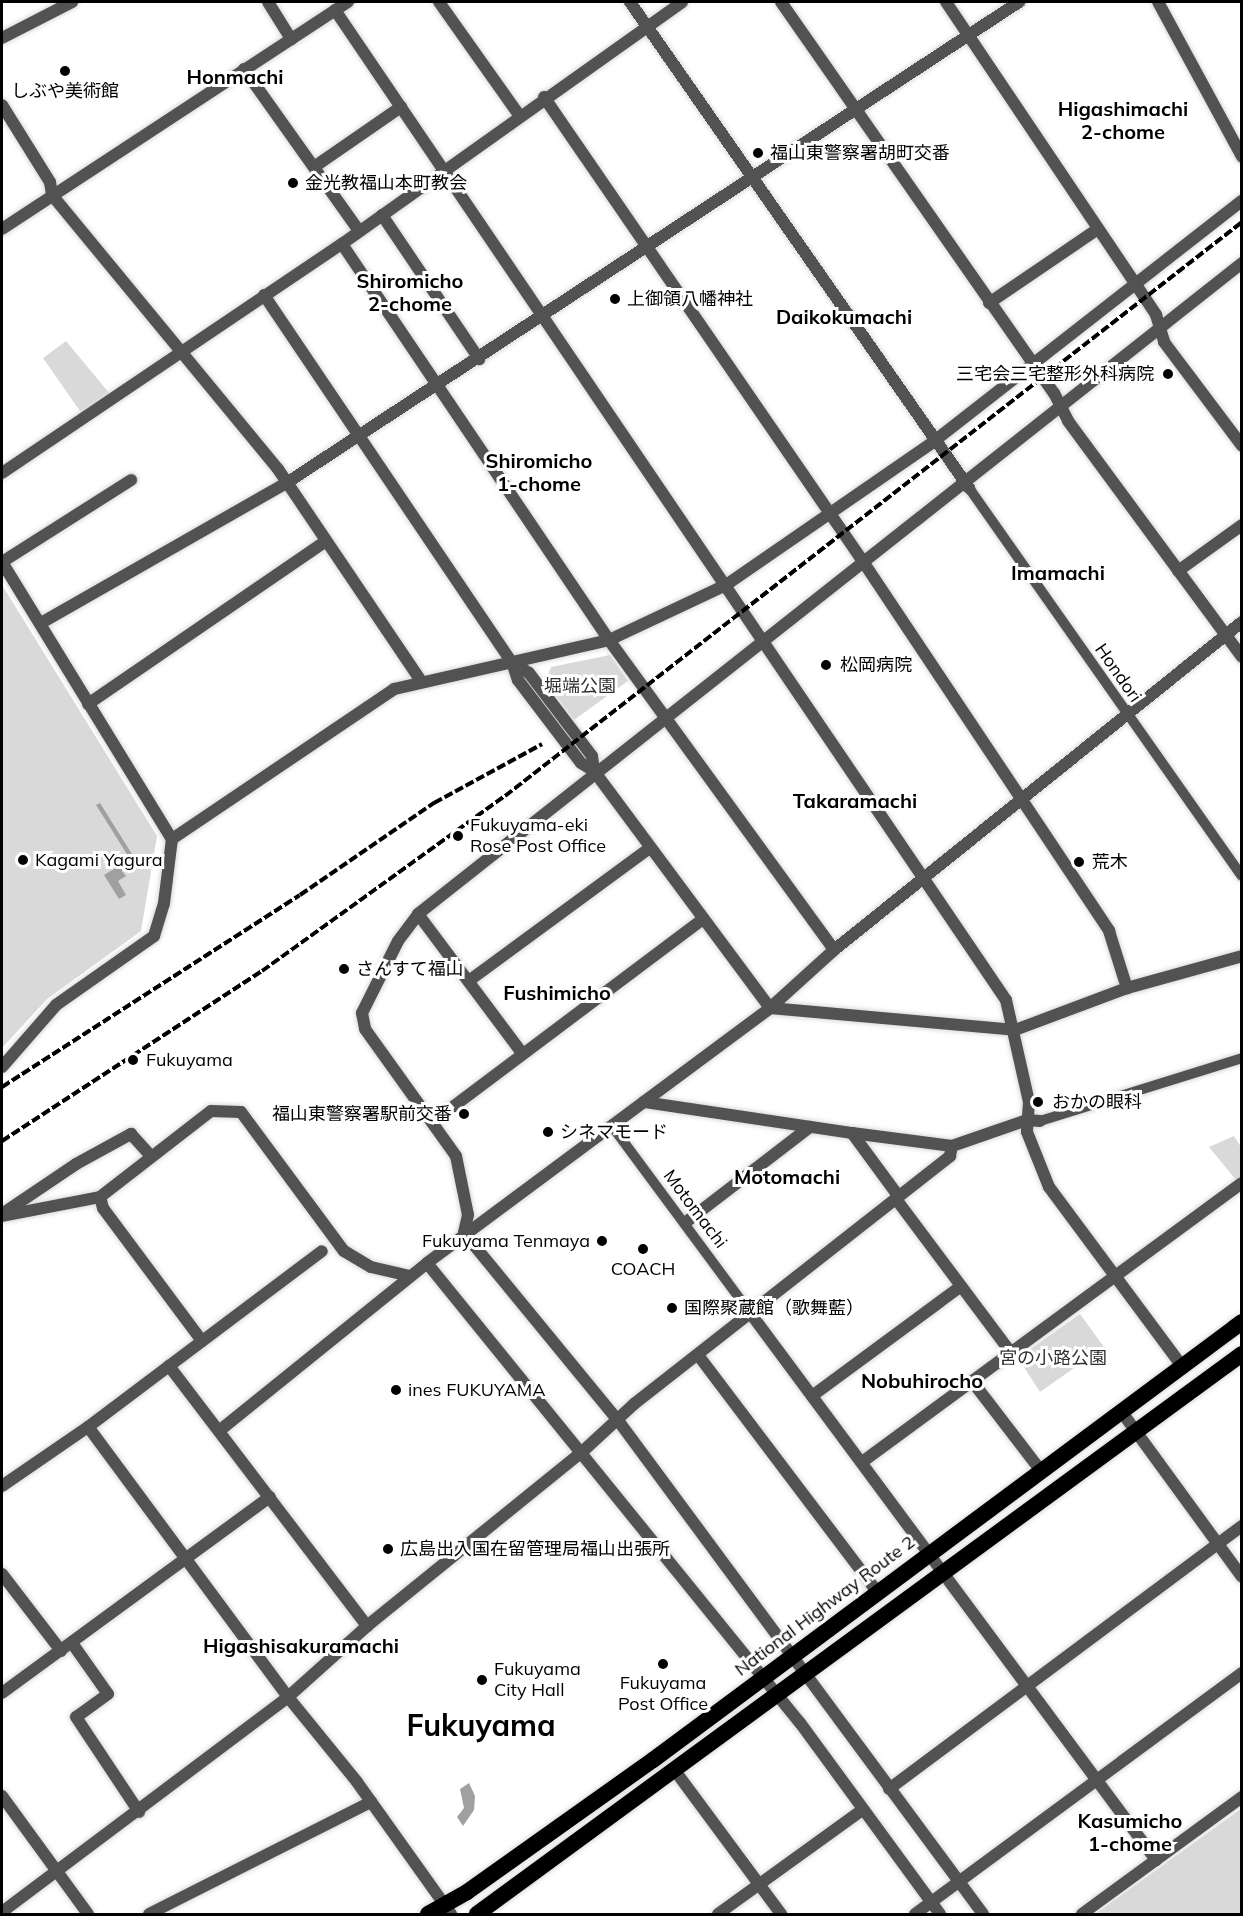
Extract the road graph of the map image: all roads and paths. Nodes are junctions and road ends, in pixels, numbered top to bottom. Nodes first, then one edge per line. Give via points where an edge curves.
1 (72, 2) edge
2 (268, 2) edge
3 (348, 2) edge
4 (439, 2) edge
5 (630, 2) edge
6 (681, 2) edge
7 (781, 2) edge
8 (946, 2) edge
9 (1018, 2) edge
10 (1158, 2) edge
11 (335, 10) junction
12 (646, 26) junction
13 (967, 33) junction
14 (2, 38) edge
15 (291, 39) junction
16 (244, 69) junction
17 (544, 97) junction
18 (2, 105) edge
19 (401, 107) junction
20 (854, 108) junction
21 (519, 115) junction
22 (1242, 157) edge
23 (314, 167) junction
24 (445, 171) junction
25 (749, 178) junction
26 (52, 195) junction
27 (1242, 201) edge
28 (381, 215) junction
29 (2, 229) edge
30 (1098, 229) junction
31 (359, 231) junction
32 (342, 244) junction
33 (648, 246) junction
34 (1242, 262) edge
35 (1135, 284) junction
36 (264, 295) junction
37 (989, 303) junction
38 (544, 316) junction
39 (1159, 327) junction
40 (182, 353) junction
41 (479, 359) junction
42 (1033, 364) junction
43 (438, 386) junction
44 (1060, 405) junction
45 (359, 437) junction
46 (933, 442) junction
47 (1242, 447) edge
48 (2, 473) edge
49 (131, 480) dead end
50 (288, 482) junction
51 (966, 484) junction
52 (831, 514) junction
53 (1242, 525) edge
54 (326, 541) junction
55 (862, 560) junction
56 (2, 562) edge
57 (1178, 571) junction
58 (726, 585) junction
59 (41, 622) junction
60 (1242, 622) edge
61 (1227, 633) junction
62 (764, 639) junction
63 (609, 640) junction
64 (1242, 657) edge
65 (512, 662) junction
66 (421, 681) junction
67 (88, 704) junction
68 (1127, 714) junction
69 (664, 717) junction
70 (594, 771) junction
71 (1020, 799) junction
72 (172, 839) junction
73 (650, 848) junction
74 (1242, 876) edge
75 (924, 877) junction
76 (417, 914) junction
77 (703, 919) junction
78 (834, 950) junction
79 (1242, 956) edge
80 (470, 980) junction
81 (1127, 988) junction
82 (770, 1008) junction
83 (1014, 1030) junction
84 (522, 1053) junction
85 (1242, 1058) edge
86 (2, 1067) edge
87 (644, 1102) junction
88 (1027, 1120) junction
89 (434, 1121) junction
90 (1040, 1121) joint
91 (612, 1126) junction
92 (810, 1127) junction
93 (852, 1133) junction
94 (952, 1146) junction
95 (151, 1156) junction
96 (1242, 1183) edge
97 (100, 1197) junction
98 (898, 1198) junction
99 (2, 1215) edge
100 (686, 1222) junction
101 (464, 1233) junction
102 (322, 1251) dead end
103 (427, 1263) junction
104 (410, 1276) junction
105 (1115, 1276) junction
106 (961, 1286) junction
107 (751, 1314) junction
108 (1242, 1323) edge
109 (202, 1341) junction
110 (1011, 1353) junction
111 (1242, 1353) edge
112 (698, 1355) junction
113 (169, 1366) junction
114 (1182, 1366) junction
115 (972, 1381) junction
116 (813, 1396) junction
117 (1121, 1411) junction
118 (617, 1419) junction
119 (88, 1427) junction
120 (219, 1431) junction
121 (1135, 1431) junction
122 (582, 1452) junction
123 (862, 1462) junction
124 (1041, 1471) junction
125 (2, 1486) edge
126 (270, 1497) junction
127 (1242, 1526) edge
128 (1217, 1544) junction
129 (930, 1553) junction
130 (186, 1559) junction
131 (943, 1570) junction
132 (2, 1574) edge
133 (1242, 1577) edge
134 (877, 1593) junction
135 (367, 1626) junction
136 (72, 1642) junction
137 (61, 1651) junction
138 (792, 1655) junction
139 (806, 1673) junction
140 (1242, 1673) edge
141 (762, 1677) junction
142 (1030, 1686) junction
143 (2, 1693) edge
144 (777, 1695) junction
145 (288, 1696) junction
146 (676, 1772) junction
147 (1097, 1779) junction
148 (889, 1789) junction
149 (2, 1796) edge
150 (1242, 1797) edge
151 (371, 1802) junction
152 (862, 1810) junction
153 (139, 1812) junction
154 (1156, 1860) junction
155 (56, 1871) junction
156 (959, 1881) junction
157 (760, 1885) junction
158 (931, 1903) junction
159 (449, 1910) edge
160 (2, 1911) edge
161 (1087, 1913) edge
162 (88, 1914) edge
163 (149, 1914) edge
164 (428, 1914) edge
165 (477, 1914) edge
166 (718, 1914) edge
167 (781, 1914) edge
168 (915, 1914) edge
169 (940, 1914) edge
170 (983, 1914) edge

1 - 14 street
2 - 15 street
3 - 11 street
4 - 21 street
5 - 12 street
6 - 12 street
7 - 20 street
8 - 13 street
9 - 13 street
10 - 22 street
11 - 15 street
11 - 19 street
12 - 17 street
12 - 25 street
13 - 20 street
13 - 30 street
15 - 16 street
16 - 23 street
16 - 26 street
17 - 21 street
17 - 33 street
18 - 26 street via 50,182
19 - 23 street
19 - 24 street
20 - 25 street
20 - 37 street
21 - 24 street
23 - 31 street
24 - 28 street
24 - 38 street
25 - 33 street
25 - 46 street
26 - 29 street
26 - 40 street
27 - 35 street
28 - 31 street
28 - 41 street
30 - 35 street
30 - 37 street
31 - 32 street
32 - 36 street
32 - 43 street
33 - 38 street
33 - 52 street
34 - 39 street
35 - 39 street
35 - 42 street
36 - 40 street
36 - 45 street
37 - 42 street
38 - 41 street
38 - 58 street
39 - 44 street
39 - 47 street via 1164,342
40 - 48 street
40 - 50 street
41 - 43 street
42 - 44 street
42 - 46 street
43 - 45 street
43 - 63 street
44 - 51 street
44 - 57 street
45 - 50 street
45 - 65 street
46 - 51 street
46 - 52 street
49 - 56 street
50 - 54 street
50 - 59 street
51 - 55 street
51 - 68 street, Hondori
52 - 55 street
52 - 58 street
53 - 57 street
54 - 66 street
54 - 67 street
55 - 62 street
55 - 71 street
56 - 59 street
57 - 61 street
58 - 62 street
58 - 63 street
59 - 67 street
60 - 61 street
61 - 64 street
61 - 68 street
62 - 69 street
62 - 75 street
63 - 65 street
63 - 69 street
65 - 66 street
65 - 70 street via 529,674 592,756
66 - 72 street via 394,689
67 - 72 street
68 - 71 street
68 - 74 street, Hondori
69 - 70 street
69 - 78 street
70 - 73 street
70 - 76 street
71 - 75 street
71 - 81 street via 1109,931
72 - 86 street via 164,903 154,936 56,1005
73 - 77 street
73 - 80 street
75 - 78 street
75 - 83 street via 1006,1000
76 - 80 street
76 - 89 street via 398,941 362,1013 365,1029
77 - 82 street
77 - 84 street
78 - 82 street
79 - 81 street
80 - 84 street
81 - 83 street
82 - 83 street
82 - 87 street
83 - 88 street via 1029,1102
84 - 89 street
85 - 90 street
87 - 91 street
87 - 92 street
88 - 90 street
88 - 94 street
88 - 105 street via 1027,1132 1049,1187
89 - 101 street via 456,1156 468,1215
91 - 100 street, Motomachi
91 - 101 street
92 - 93 street
92 - 100 street
93 - 94 street
93 - 98 street
94 - 98 street via 950,1156
95 - 97 street
95 - 99 street via 131,1134 76,1164
95 - 104 street via 211,1111 241,1112 344,1251 371,1267
96 - 105 street
97 - 99 street
97 - 109 street via 103,1208
98 - 106 street
98 - 107 street
100 - 107 street, Motomachi
101 - 103 street
101 - 118 street
102 - 109 street
103 - 104 street
103 - 122 street
104 - 120 street
105 - 110 street
105 - 114 street
106 - 110 street
106 - 116 street
107 - 112 street
107 - 116 street
108 - 114 highway, National Highway Route 2
109 - 113 street
110 - 115 street
111 - 121 highway
112 - 118 street
112 - 134 street
113 - 119 street
113 - 120 street
114 - 117 highway, National Highway Route 2
115 - 123 street
115 - 124 street
116 - 123 street
117 - 121 street
117 - 124 highway, National Highway Route 2
118 - 122 street
118 - 138 street
119 - 125 street
119 - 130 street
120 - 126 street
121 - 128 street
121 - 131 highway
122 - 135 street
122 - 141 street
123 - 129 street
124 - 129 highway, National Highway Route 2
126 - 130 street
126 - 135 street
127 - 128 street
128 - 133 street
128 - 142 street
129 - 131 street
129 - 134 highway, National Highway Route 2
130 - 136 street
130 - 145 street
131 - 139 highway
131 - 142 street
132 - 137 street
134 - 138 highway, National Highway Route 2
135 - 145 street
136 - 137 street
136 - 153 street via 108,1694 76,1718
137 - 143 street
138 - 139 street
138 - 141 highway, National Highway Route 2
139 - 144 highway
139 - 148 street
140 - 147 street
141 - 144 street
141 - 159 highway, National Highway Route 2
142 - 147 street
142 - 148 street
144 - 146 highway
144 - 152 street
145 - 151 street
145 - 153 street
146 - 157 street
146 - 165 highway
147 - 154 street
147 - 156 street
148 - 156 street
149 - 155 street
150 - 154 street
151 - 159 street
151 - 163 street
152 - 157 street
152 - 158 street
153 - 155 street
154 - 161 street
155 - 160 street
155 - 162 street
156 - 158 street
156 - 170 street
157 - 166 street
157 - 167 street
158 - 168 street
158 - 169 street
159 - 164 highway, National Highway Route 2

